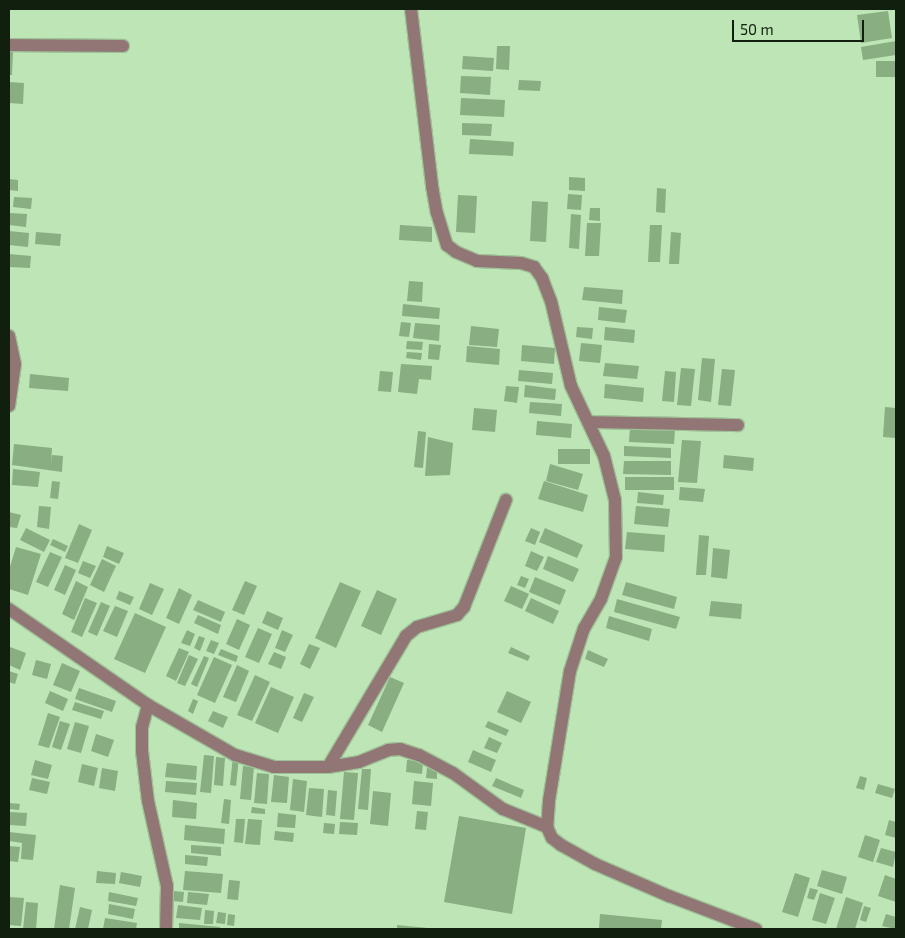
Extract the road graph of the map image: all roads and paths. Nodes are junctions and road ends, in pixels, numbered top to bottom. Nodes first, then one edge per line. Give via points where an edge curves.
1 (411, 9) edge
2 (9, 45) edge
3 (123, 46) dead end
4 (9, 336) edge
5 (9, 406) edge
6 (589, 422) junction
7 (738, 425) dead end
8 (506, 500) dead end
9 (9, 609) edge
10 (148, 705) junction
11 (328, 767) junction
12 (547, 827) junction
13 (166, 929) edge
14 (756, 929) edge

1 - 6 street via 432,186 447,245 477,261 521,263 534,267 551,301 571,386
2 - 3 street
4 - 5 street via 15,364
6 - 7 street
6 - 12 street via 604,456 615,500 616,557 601,599 584,628 570,671
8 - 11 street via 464,607 457,614 417,628 406,636
9 - 10 street
10 - 11 street via 235,755 274,767
10 - 13 street via 142,727 142,751 148,801 167,886
11 - 12 street via 359,762 388,750 400,749 453,773 503,809
12 - 14 street via 552,838 594,864

